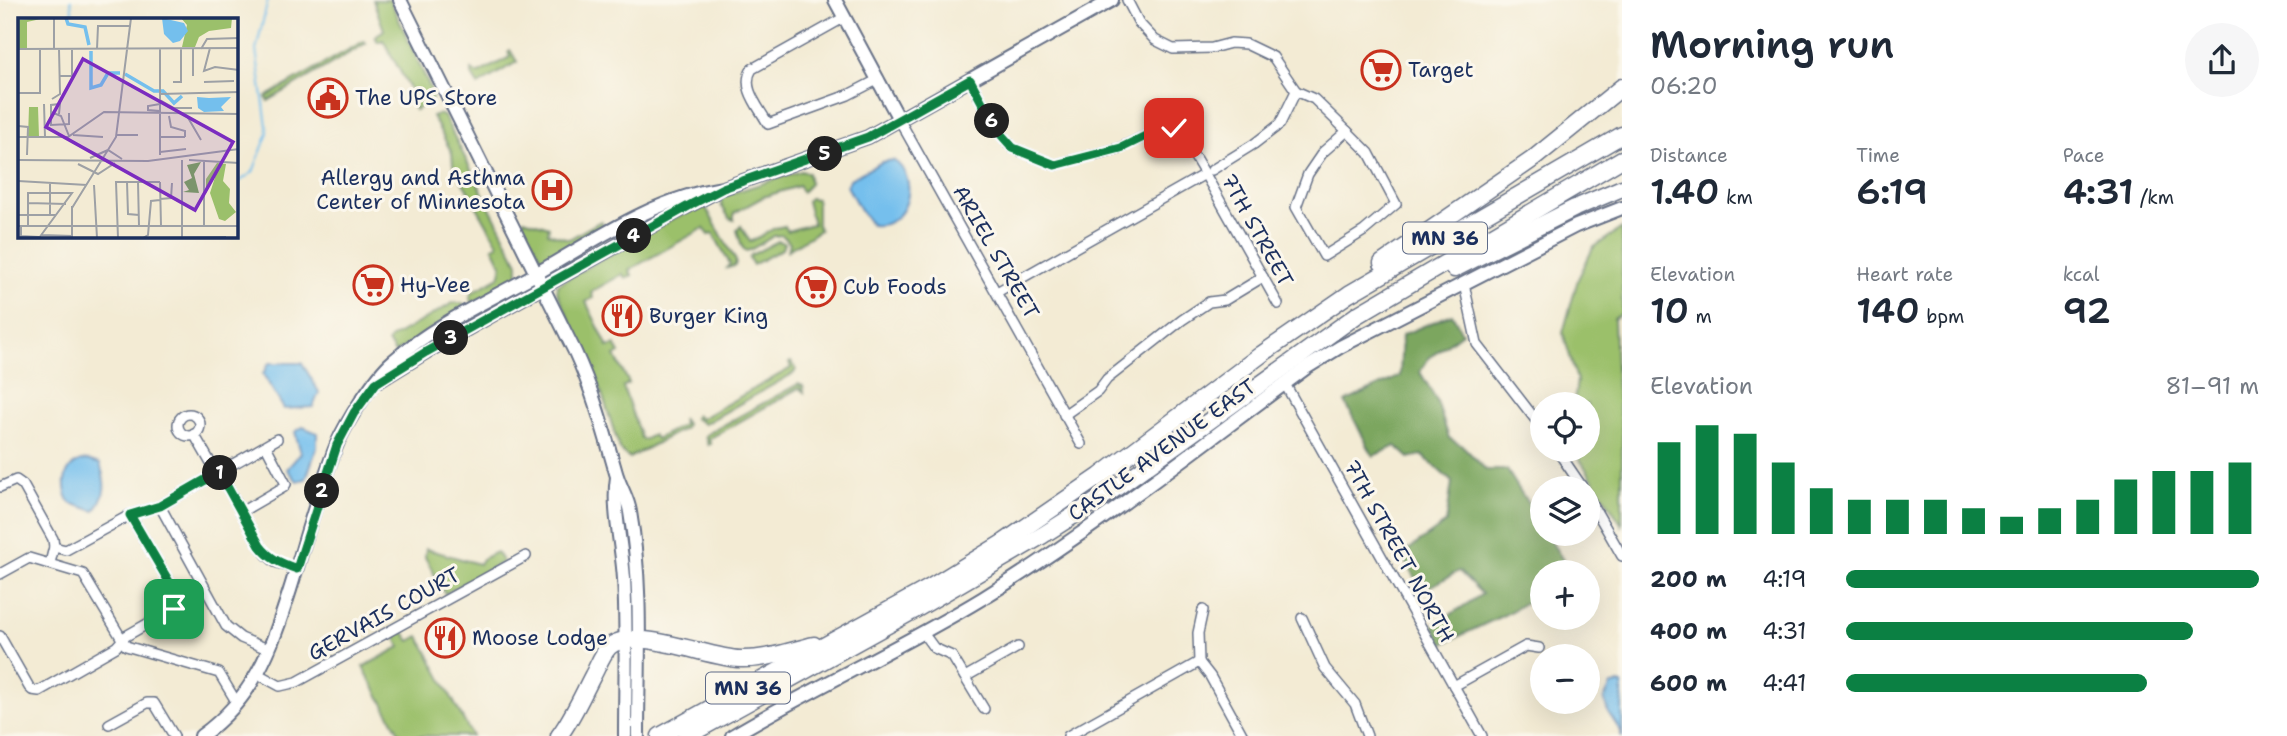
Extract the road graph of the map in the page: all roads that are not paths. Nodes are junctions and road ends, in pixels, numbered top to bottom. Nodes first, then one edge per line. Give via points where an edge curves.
1 (400, 0) edge
2 (835, 0) edge
3 (1112, 0) edge
4 (1127, 0) edge
5 (845, 17) junction
6 (879, 79) junction
7 (970, 80) junction
8 (1622, 87) edge
9 (1296, 91) junction
10 (900, 121) junction
11 (1347, 131) junction
12 (1622, 135) edge
13 (1622, 159) edge
14 (1209, 172) junction
15 (723, 188) junction
16 (1622, 188) edge
17 (1622, 208) edge
18 (536, 274) junction
19 (1263, 277) junction
20 (1464, 284) junction
21 (543, 287) junction
22 (997, 292) junction
23 (1278, 304) dead end
24 (1271, 347) junction
25 (1283, 376) junction
26 (376, 383) junction
27 (1530, 412) edge
28 (1064, 415) junction
29 (194, 434) dead end
30 (277, 439) dead end
31 (1081, 444) dead end
32 (266, 446) junction
33 (219, 472) junction
34 (0, 487) edge
35 (160, 506) junction
36 (241, 512) junction
37 (130, 515) junction
38 (1600, 518) edge
39 (54, 547) junction
40 (526, 556) dead end
41 (1622, 556) edge
42 (50, 562) junction
43 (297, 569) junction
44 (0, 573) edge
45 (1203, 610) dead end
46 (1301, 618) dead end
47 (923, 633) junction
48 (0, 636) edge
49 (836, 639) junction
50 (632, 640) junction
51 (121, 641) junction
52 (1018, 647) dead end
53 (1530, 647) edge
54 (270, 650) junction
55 (1199, 662) junction
56 (258, 674) junction
57 (965, 677) junction
58 (1454, 686) junction
59 (766, 692) junction
60 (237, 703) junction
61 (984, 709) dead end
62 (109, 724) dead end
63 (174, 736) edge
64 (201, 736) edge
65 (559, 736) edge
66 (625, 736) edge
67 (638, 736) edge
68 (660, 736) edge
69 (687, 736) edge
70 (708, 736) edge
71 (732, 736) edge
72 (1068, 736) edge
73 (1243, 736) edge
74 (1367, 736) edge
75 (1482, 736) edge

1 - 18 street
2 - 5 street, ARIEL STREET
3 - 7 street
4 - 9 street via 1155,40 1173,49 1246,44 1273,57
5 - 6 street, ARIEL STREET
5 - 6 street via 752,69 747,79 749,90 768,124
6 - 10 street, ARIEL STREET
7 - 10 street
7 - 14 street, 7TH STREET via 997,130 1013,148 1042,161 1055,165 1071,162 1121,148 1164,127 1181,134
8 - 24 highway via 1533,159 1333,296
9 - 11 street via 1314,99
9 - 14 street via 1280,124
10 - 15 street via 847,146
10 - 22 street, ARIEL STREET
11 - 11 street via 1369,153 1396,204 1324,256 1296,207 1308,174 1323,152
12 - 24 highway, MN 36 via 1371,281
13 - 25 highway, MN 36 via 1357,315
14 - 19 street, 7TH STREET
14 - 22 street
15 - 18 street via 698,192 650,211
15 - 21 street
16 - 25 highway via 1429,282
17 - 20 street, CASTLE AVENUE EAST via 1576,226
18 - 21 street
18 - 26 street via 426,337 392,362
19 - 23 street, 7TH STREET
19 - 28 street via 1182,320
20 - 25 street, CASTLE AVENUE EAST
20 - 27 street via 1477,344
21 - 26 street
21 - 50 street via 592,392 617,477 614,497
22 - 28 street, ARIEL STREET
24 - 49 highway, MN 36 via 1028,526
25 - 47 street, CASTLE AVENUE EAST via 1070,540
25 - 58 street, 7TH STREET NORTH
25 - 59 highway, MN 36 via 1043,536
26 - 43 street via 337,445
28 - 31 street, ARIEL STREET
29 - 33 street
30 - 32 street
32 - 33 street
32 - 36 street via 286,484
33 - 35 street
33 - 36 street
34 - 39 street via 16,480 23,485
35 - 37 street
35 - 54 street via 226,626
36 - 43 street via 267,555
37 - 39 street via 66,550
37 - 51 street via 179,601 174,609
38 - 41 street
39 - 42 street
40 - 56 street, GERVAIS COURT via 297,682 280,686
42 - 44 street via 29,558
42 - 51 street via 86,577
43 - 54 street
45 - 55 street
46 - 74 street via 1317,655 1355,704
47 - 57 street via 934,648 952,656
47 - 71 street, CASTLE AVENUE EAST
48 - 51 street via 35,691
49 - 50 highway via 742,659 654,640
49 - 68 highway, MN 36
50 - 65 highway via 609,647
50 - 66 street
50 - 67 street
51 - 60 street via 219,673
52 - 57 street
53 - 58 street
54 - 56 street
55 - 72 street
55 - 73 street
56 - 60 street
57 - 61 street
58 - 75 street, 7TH STREET NORTH
59 - 69 highway, MN 36
59 - 70 highway
60 - 64 street
62 - 63 street via 154,703

